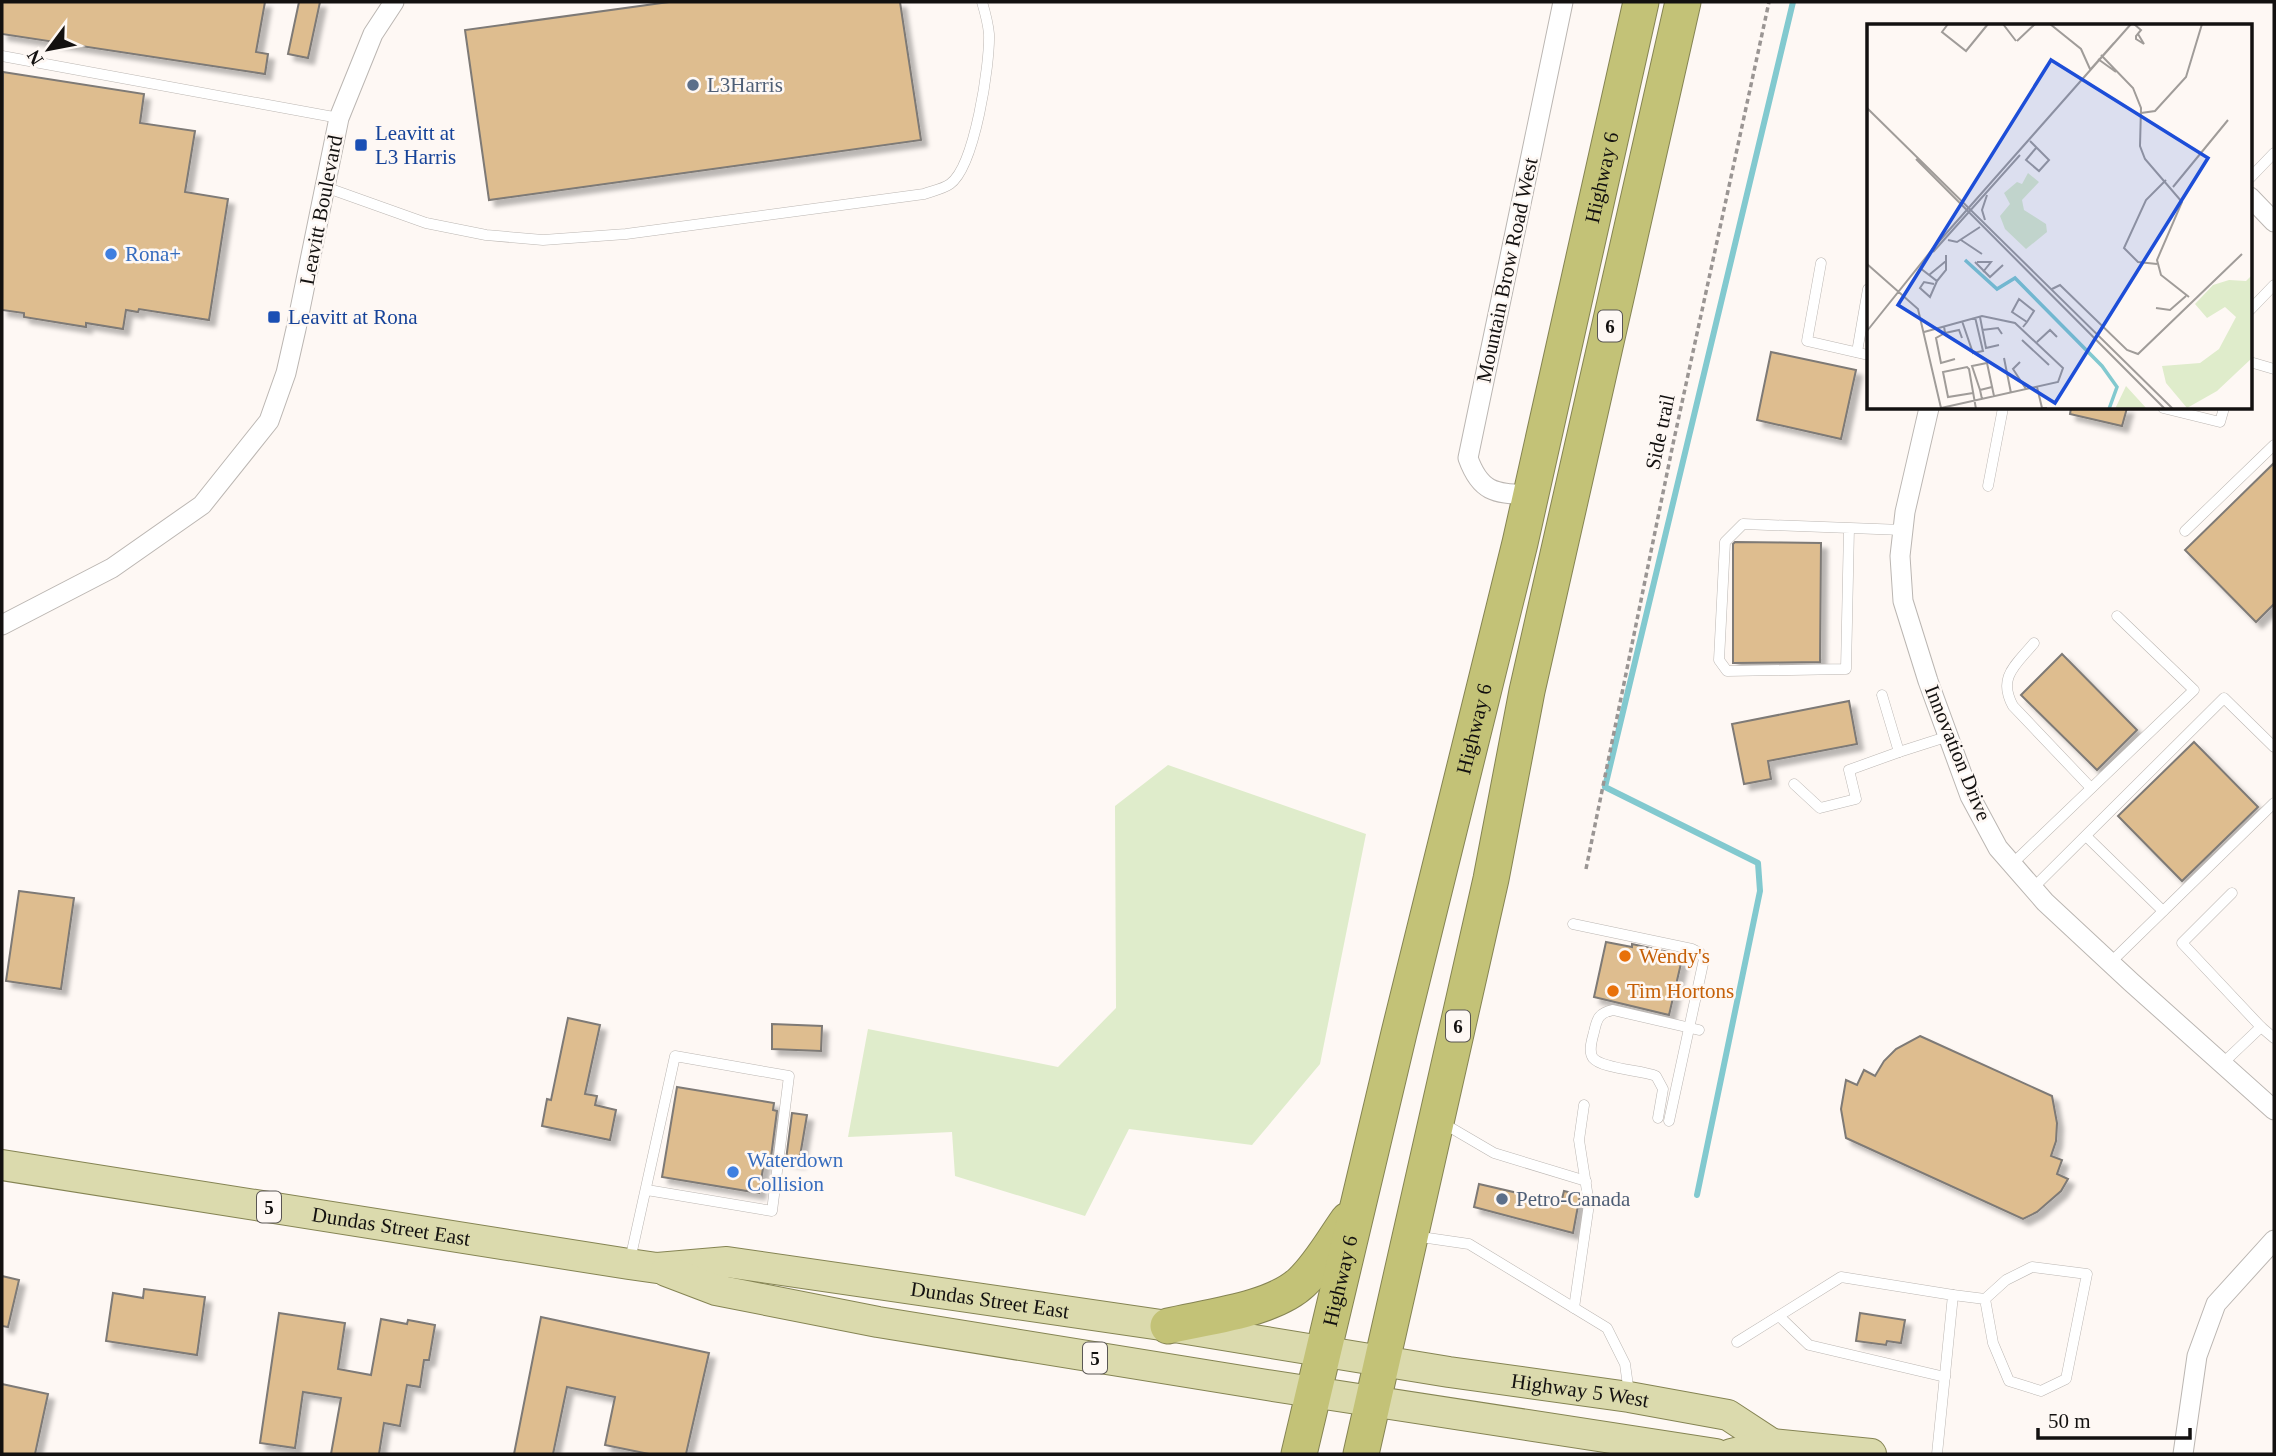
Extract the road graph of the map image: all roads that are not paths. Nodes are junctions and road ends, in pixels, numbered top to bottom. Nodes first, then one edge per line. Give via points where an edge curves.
1 (394, 2) edge
2 (982, 2) edge
3 (1563, 2) edge
4 (1641, 2) edge
5 (1683, 2) edge
6 (2, 56) edge
7 (339, 118) junction
8 (2274, 153) edge
9 (2252, 176) edge
10 (325, 187) junction
11 (2252, 199) edge
12 (2274, 222) edge
13 (1821, 263) dead end
14 (2274, 285) edge
15 (1867, 295) edge
16 (2252, 308) edge
17 (1857, 352) junction
18 (1867, 355) edge
19 (2252, 363) edge
20 (2274, 369) edge
21 (1929, 410) edge
22 (2003, 410) edge
23 (2171, 410) edge
24 (2223, 410) edge
25 (2274, 444) edge
26 (1987, 486) dead end
27 (1531, 495) junction
28 (1849, 528) junction
29 (1903, 530) junction
30 (2185, 531) dead end
31 (1539, 548) junction
32 (2118, 616) dead end
33 (2, 625) edge
34 (2034, 643) dead end
35 (1882, 695) dead end
36 (1949, 736) junction
37 (2274, 747) edge
38 (1899, 752) junction
39 (1794, 784) dead end
40 (2091, 788) junction
41 (2274, 803) edge
42 (2086, 836) junction
43 (2012, 864) junction
44 (2033, 888) junction
45 (2232, 893) dead end
46 (2163, 911) junction
47 (1573, 924) dead end
48 (2110, 962) junction
49 (2261, 1027) junction
50 (1695, 1029) junction
51 (2274, 1038) edge
52 (2222, 1064) junction
53 (1584, 1105) dead end
54 (2274, 1110) edge
55 (1657, 1118) dead end
56 (1437, 1120) junction
57 (1669, 1121) dead end
58 (2, 1165) edge
59 (1586, 1181) junction
60 (647, 1190) junction
61 (1360, 1203) junction
62 (1411, 1236) junction
63 (2274, 1240) edge
64 (643, 1266) junction
65 (1953, 1295) junction
66 (1985, 1299) junction
67 (1574, 1308) junction
68 (1779, 1316) junction
69 (1168, 1326) junction
70 (1737, 1342) dead end
71 (1324, 1351) junction
72 (1381, 1360) junction
73 (1945, 1377) junction
74 (1313, 1392) junction
75 (1629, 1397) junction
76 (1373, 1402) junction
77 (1772, 1444) junction
78 (1299, 1454) edge
79 (1361, 1454) edge
80 (1716, 1454) edge
81 (1731, 1454) edge
82 (1871, 1454) edge
83 (1937, 1454) edge
84 (2183, 1454) edge

1 - 7 street, Leavitt Boulevard via 373,34
2 - 10 lane via 989,34 986,83 970,145 964,165 950,184 925,194 626,234 543,240 426,223
3 - 27 street, Mountain Brow Road West via 1468,458 1481,485 1499,493
4 - 27 highway, Highway 6 / 6
5 - 31 highway, Highway 6 / 6
6 - 7 lane
7 - 10 street, Leavitt Boulevard
8 - 9 lane
10 - 33 street, Leavitt Boulevard via 286,373 269,421 202,505 112,568
11 - 12 street
13 - 17 lane via 1807,341
14 - 16 lane
15 - 17 lane
17 - 18 lane
19 - 20 lane
21 - 29 street, Innovation Drive
22 - 26 lane
23 - 24 lane via 2220,422
25 - 30 lane
27 - 31 highway, Highway 6 / 6
28 - 28 lane via 1743,524 1725,542 1719,660 1727,671 1846,669
28 - 29 lane
29 - 36 street, Innovation Drive via 1903,601
31 - 56 highway, Highway 6 / 6 via 1527,691
31 - 61 highway, Highway 6 / 6 via 1399,1033
32 - 40 lane via 2194,690
34 - 40 lane via 2007,676 2008,697
35 - 38 lane
36 - 38 lane
36 - 43 street, Innovation Drive via 1970,796 1998,848
37 - 42 lane via 2224,698
38 - 39 lane via 1849,769 1856,799 1820,808
40 - 43 lane
41 - 46 lane
42 - 44 lane
42 - 46 lane
43 - 44 street, Innovation Drive
44 - 48 street, Innovation Drive
45 - 49 lane via 2182,943
46 - 48 lane
47 - 50 lane via 1700,953 1704,959
48 - 52 street, Innovation Drive
49 - 51 lane
49 - 52 lane
50 - 55 lane via 1613,1010 1597,1018 1590,1049 1593,1058 1601,1064 1656,1076 1663,1089
50 - 57 lane
52 - 54 street, Innovation Drive
53 - 59 lane via 1579,1140
56 - 59 lane via 1494,1153
56 - 62 highway, Highway 6 / 6
58 - 64 main road, Dundas Street East / 5
59 - 67 lane via 1590,1204
60 - 60 lane via 675,1056 789,1076 772,1210
60 - 64 lane
61 - 69 highway via 1300,1285 1254,1306
61 - 71 highway, Highway 6 / 6
62 - 67 lane via 1469,1244
62 - 72 highway, Highway 6 / 6
63 - 84 street via 2216,1304 2197,1356
64 - 69 main road, Dundas Street East / 5 via 727,1262
64 - 74 main road, Dundas Street East / 5 via 716,1290 878,1322
65 - 66 lane
65 - 68 lane via 1841,1277
65 - 73 lane
66 - 66 lane via 2006,1280 2032,1267 2087,1274 2066,1379 2041,1391 2010,1381 1993,1343
67 - 75 lane via 1607,1328 1625,1364
68 - 70 lane
68 - 73 lane via 1809,1345
69 - 71 main road, Dundas Street East / 5
71 - 72 main road, 5
71 - 74 highway, Highway 6 / 6
72 - 75 main road, Highway 5 West / 5
72 - 76 highway, Highway 6 / 6
73 - 83 lane
74 - 76 main road, 5
74 - 78 highway, Highway 6 / 6
75 - 77 main road, Highway 5 West / 5 via 1728,1415
76 - 79 highway, Highway 6 / 6
76 - 80 main road, Highway 5 West / 5
77 - 81 main road, Highway 5 West / 5
77 - 82 main road, Highway 5 West / 5

